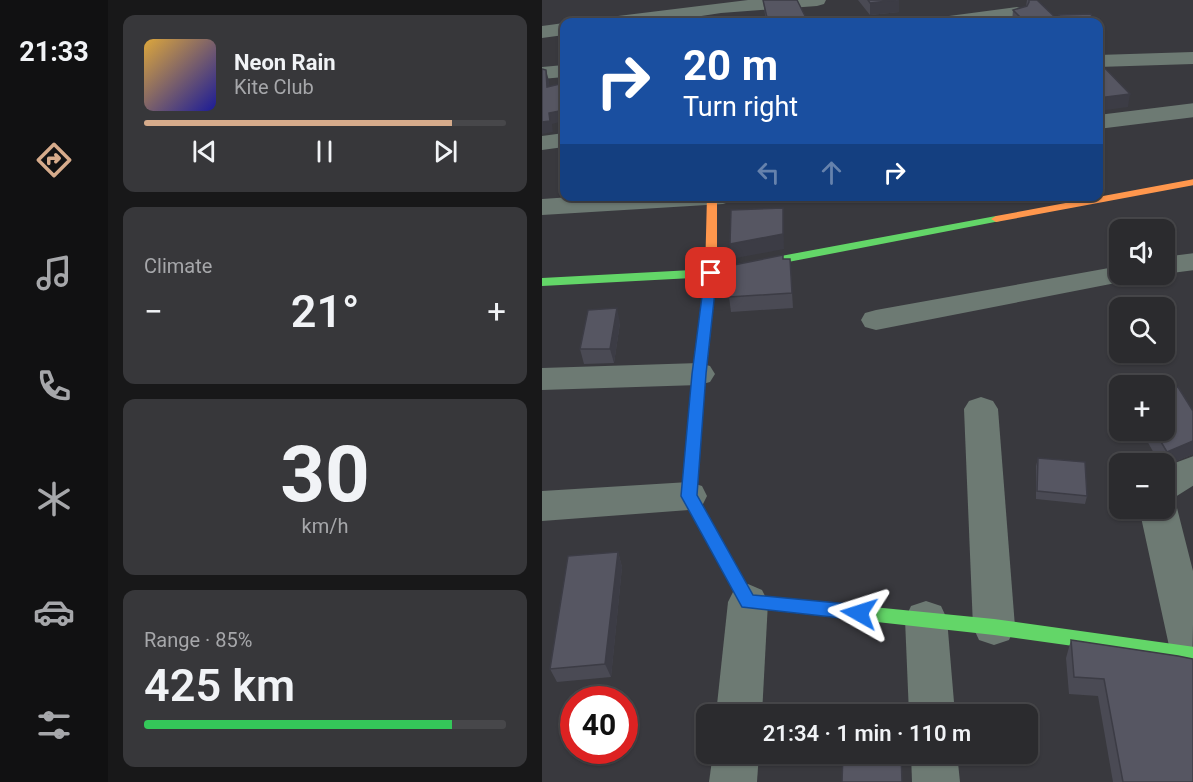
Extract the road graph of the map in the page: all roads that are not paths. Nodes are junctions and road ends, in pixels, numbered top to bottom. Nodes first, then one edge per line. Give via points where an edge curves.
1 (817, 0) edge
2 (710, 11) edge
3 (1017, 13) edge
4 (651, 18) edge
5 (979, 18) edge
6 (560, 30) edge
7 (542, 32) edge
8 (1193, 58) edge
9 (1103, 61) edge
10 (560, 71) edge
11 (542, 73) edge
12 (1193, 110) edge
13 (1103, 121) edge
14 (560, 141) edge
15 (542, 143) edge
16 (1193, 182) edge
17 (1103, 199) edge
18 (646, 201) edge
19 (715, 201) edge
20 (1092, 201) edge
21 (542, 207) edge
22 (1193, 261) edge
23 (1175, 264) edge
24 (711, 273) junction
25 (1109, 276) edge
26 (542, 282) edge
27 (876, 320) dead end
28 (699, 374) junction
29 (542, 379) edge
30 (981, 409) dead end
31 (1193, 470) edge
32 (1175, 478) edge
33 (689, 496) junction
34 (542, 506) edge
35 (1161, 519) edge
36 (748, 602) junction
37 (926, 619) junction
38 (994, 627) junction
39 (1193, 655) edge
40 (740, 704) edge
41 (931, 704) edge
42 (735, 764) edge
43 (935, 764) edge
44 (733, 782) edge
45 (936, 782) edge

1 - 2 street
2 - 4 street
3 - 5 street
6 - 7 street
8 - 9 street
10 - 11 street
12 - 13 street
14 - 15 street
16 - 17 street
18 - 21 street
19 - 24 street
20 - 24 street
22 - 23 street
24 - 26 street
24 - 28 street
25 - 27 street
28 - 29 street
28 - 33 street
30 - 38 street
31 - 32 street
33 - 34 street
33 - 36 street
35 - 39 street
36 - 37 street
36 - 40 street
37 - 38 street
37 - 41 street
38 - 39 street
42 - 44 street
43 - 45 street

